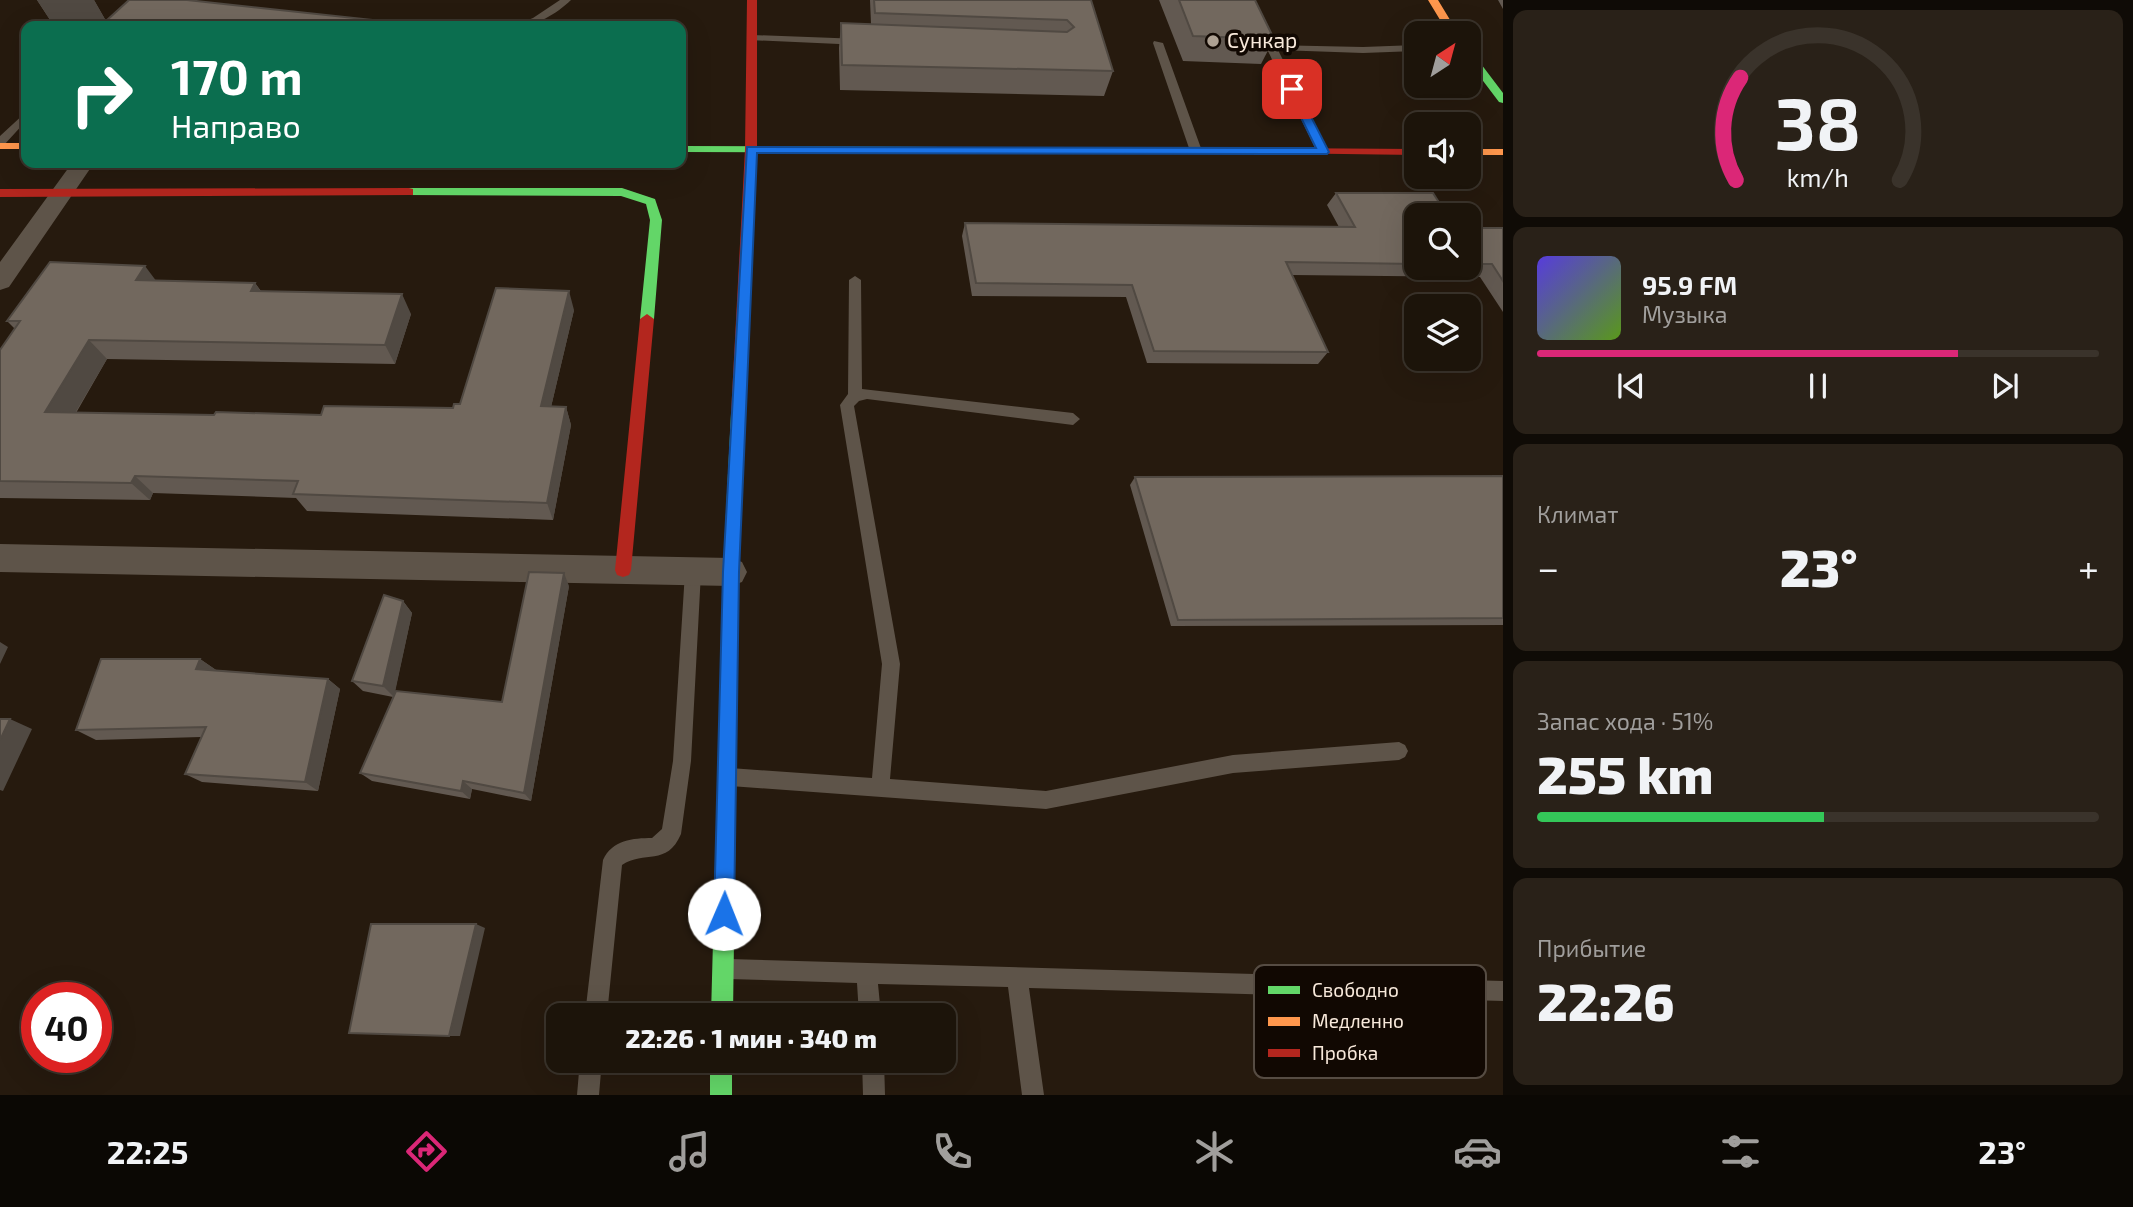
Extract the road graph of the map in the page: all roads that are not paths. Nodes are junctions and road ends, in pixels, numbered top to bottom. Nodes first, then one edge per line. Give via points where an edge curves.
1 (566, 0) edge
2 (752, 0) edge
3 (1433, 0) edge
4 (533, 21) edge
5 (1446, 21) edge
6 (752, 38) junction
7 (872, 43) edge
8 (1158, 43) dead end
9 (1404, 48) edge
10 (1481, 71) edge
11 (1503, 100) edge
12 (21, 121) edge
13 (0, 145) edge
14 (21, 146) edge
15 (686, 149) edge
16 (751, 149) junction
17 (1196, 151) junction
18 (1323, 152) junction
19 (1404, 152) edge
20 (1481, 152) edge
21 (1503, 152) edge
22 (80, 168) edge
23 (0, 192) edge
24 (62, 193) junction
25 (855, 280) dead end
26 (0, 281) edge
27 (855, 396) junction
28 (1073, 419) dead end
29 (0, 558) edge
30 (623, 570) junction
31 (693, 572) junction
32 (731, 572) junction
33 (1399, 751) dead end
34 (727, 777) junction
35 (880, 788) junction
36 (723, 969) junction
37 (867, 973) junction
38 (1017, 977) junction
39 (1254, 984) edge
40 (597, 1003) edge
41 (722, 1003) edge
42 (869, 1003) edge
43 (591, 1073) edge
44 (721, 1073) edge
45 (873, 1073) edge
46 (588, 1095) edge
47 (720, 1095) edge
48 (874, 1095) edge
49 (1033, 1095) edge

1 - 4 lane
2 - 6 street
3 - 5 street
6 - 7 lane
6 - 16 street
8 - 17 lane
9 - 18 lane via 1271,47
10 - 11 street
12 - 13 lane
13 - 14 street
15 - 16 street
16 - 17 street
16 - 32 street
17 - 18 street
18 - 19 street
20 - 21 street
22 - 24 street
23 - 24 street
24 - 26 street
24 - 30 street via 622,192 651,202 656,220
25 - 27 lane
27 - 28 lane
27 - 35 lane via 848,405 891,664
29 - 30 street
30 - 31 street
31 - 32 street
31 - 40 lane via 682,761 671,834 656,848 631,848 613,860
32 - 34 street
33 - 35 lane via 1233,764 1046,800
34 - 35 lane
34 - 36 street
36 - 37 lane
36 - 41 street
37 - 38 lane
37 - 42 lane
38 - 39 lane
38 - 49 lane
43 - 46 lane
44 - 47 street
45 - 48 lane

